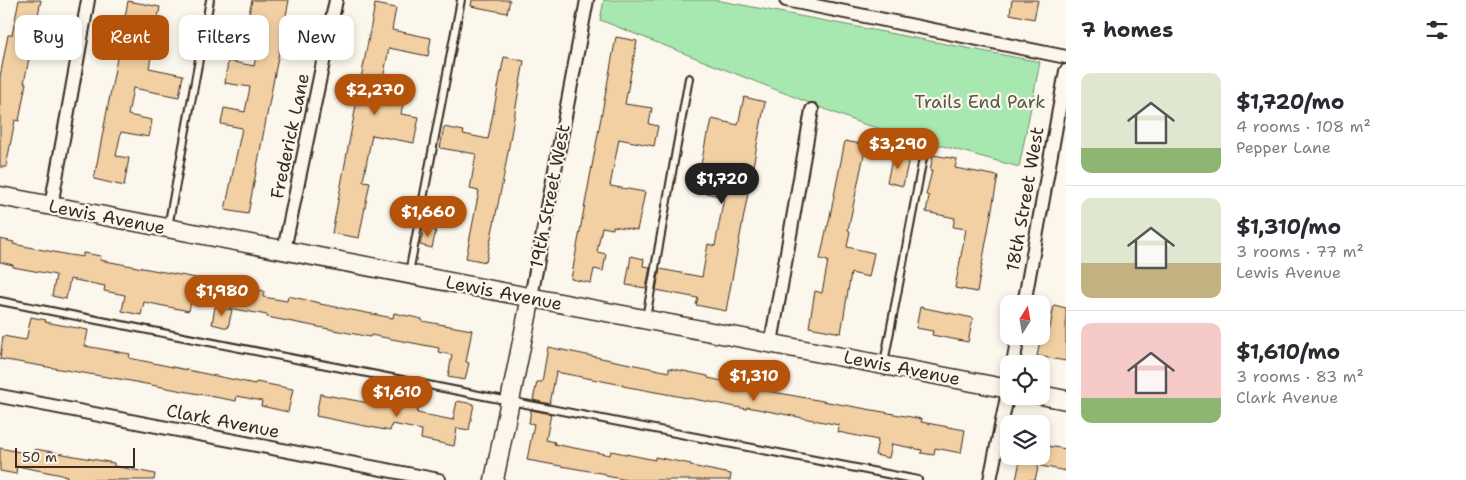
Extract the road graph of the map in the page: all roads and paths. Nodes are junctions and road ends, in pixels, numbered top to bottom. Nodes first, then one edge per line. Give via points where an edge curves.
1 (88, 0) edge
2 (210, 0) edge
3 (336, 0) edge
4 (461, 0) edge
5 (587, 0) edge
6 (786, 0) edge
7 (1066, 57) edge
8 (1066, 71) edge
9 (689, 78) dead end
10 (812, 110) dead end
11 (924, 153) dead end
12 (0, 196) edge
13 (51, 206) junction
14 (167, 228) junction
15 (284, 250) junction
16 (409, 274) junction
17 (1026, 295) edge
18 (531, 298) junction
19 (0, 301) edge
20 (646, 320) junction
21 (771, 343) junction
22 (884, 365) junction
23 (1000, 386) edge
24 (0, 396) edge
25 (1050, 397) edge
26 (1066, 400) edge
27 (510, 401) junction
28 (1005, 405) edge
29 (439, 480) edge
30 (494, 480) edge
31 (918, 480) edge
32 (990, 480) edge

1 - 13 street
2 - 14 lane
3 - 15 street, Frederick Lane
4 - 16 lane
5 - 18 street, 19th Street West
6 - 7 street
8 - 17 street, 18th Street West
9 - 20 lane
10 - 21 street
11 - 22 lane
12 - 13 street, Lewis Avenue
13 - 14 street, Lewis Avenue
14 - 15 street, Lewis Avenue
15 - 16 street, Lewis Avenue
16 - 18 street, Lewis Avenue
18 - 20 street, Lewis Avenue
18 - 27 street, 19th Street West
19 - 27 lane
20 - 21 street, Lewis Avenue
21 - 22 street, Lewis Avenue
22 - 23 street, Lewis Avenue
24 - 29 street, Clark Avenue
25 - 26 street
27 - 30 street, 19th Street West
27 - 31 lane
28 - 32 street

